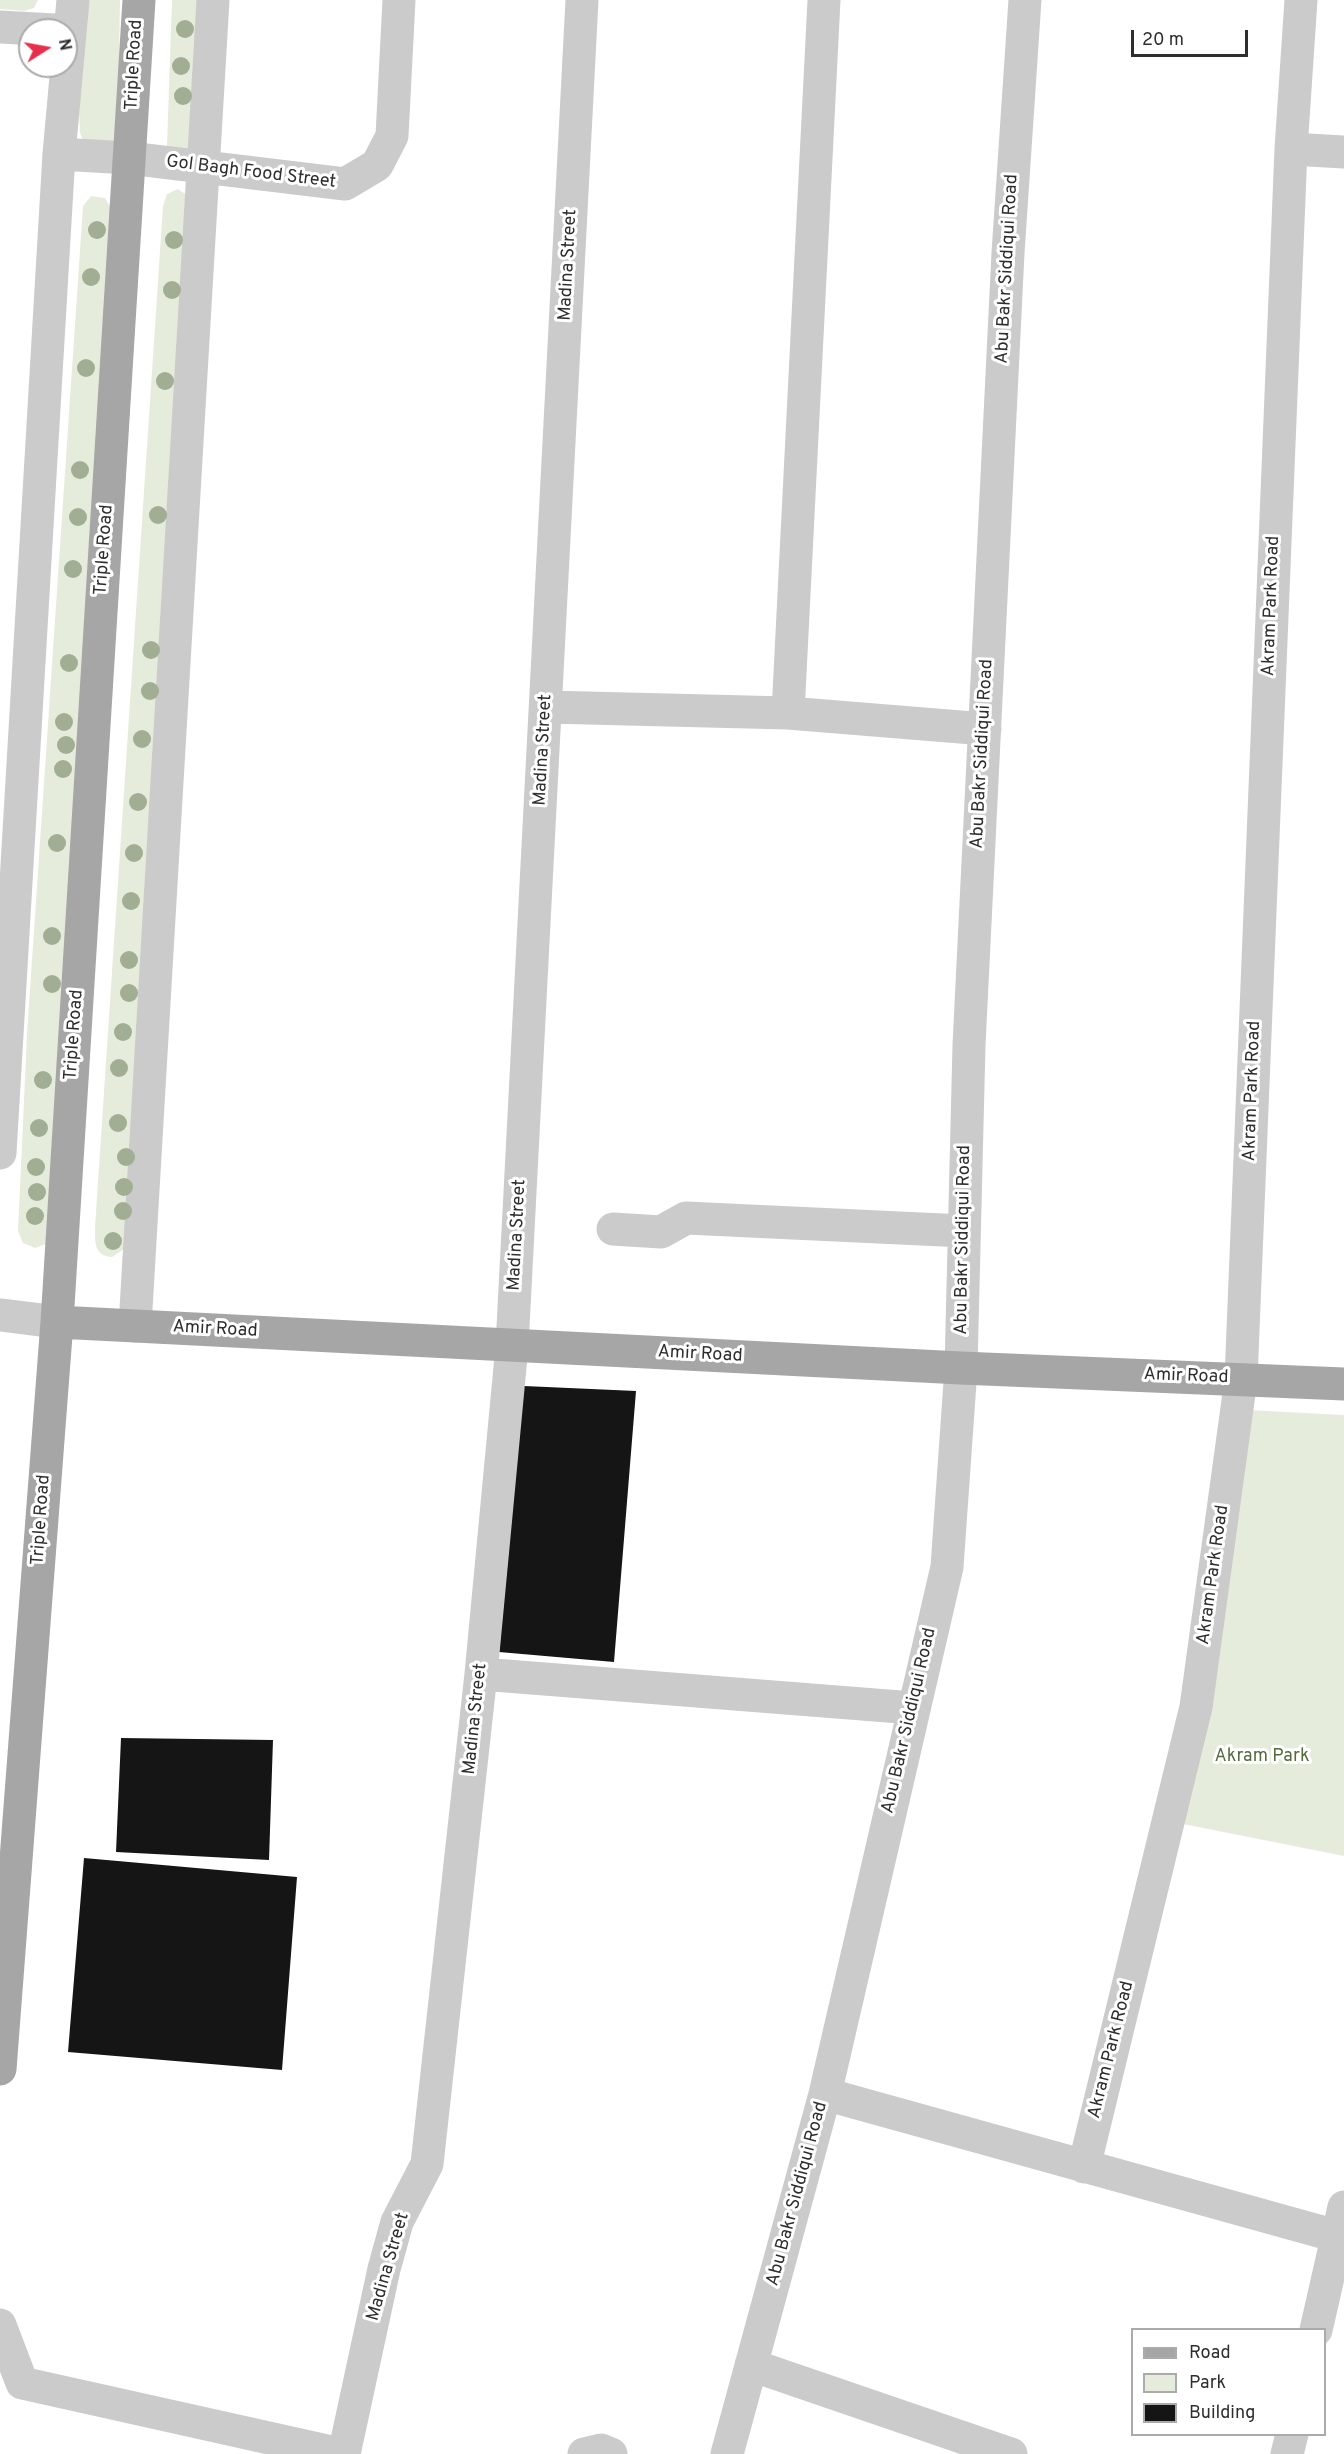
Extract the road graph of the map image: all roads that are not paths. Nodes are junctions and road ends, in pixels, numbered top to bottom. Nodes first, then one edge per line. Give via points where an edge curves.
1 (139, 0) edge
2 (213, 0) edge
3 (399, 0) edge
4 (582, 0) edge
5 (824, 0) edge
6 (1025, 0) edge
7 (1301, 0) edge
8 (18, 26) edge
9 (0, 27) edge
10 (63, 78) edge
11 (1291, 149) junction
12 (1344, 152) edge
13 (59, 154) junction
14 (129, 158) junction
15 (202, 167) junction
16 (547, 707) junction
17 (788, 713) junction
18 (985, 729) junction
19 (0, 1154) edge
20 (613, 1229) dead end
21 (964, 1231) junction
22 (0, 1315) edge
23 (57, 1322) junction
24 (135, 1326) junction
25 (512, 1346) junction
26 (961, 1368) junction
27 (1242, 1379) junction
28 (1344, 1384) edge
29 (481, 1674) junction
30 (913, 1707) junction
31 (0, 2069) edge
32 (825, 2094) junction
33 (1084, 2167) junction
34 (1342, 2228) edge
35 (0, 2325) edge
36 (1317, 2328) edge
37 (751, 2365) junction
38 (1292, 2436) edge
39 (342, 2454) edge
40 (584, 2454) edge
41 (611, 2454) edge
42 (727, 2454) edge
43 (1011, 2454) edge
44 (1287, 2454) edge

1 - 14 main road, Triple Road
2 - 15 street
3 - 15 street, Gol Bagh Food Street via 392,136 377,165 345,184
4 - 16 street, Madina Street
5 - 17 street
6 - 18 street, Abu Bakr Siddiqui Road via 1008,253
7 - 11 street, Akram Park Road
8 - 9 street
10 - 13 street
11 - 12 street
11 - 27 street, Akram Park Road
13 - 14 street, Gol Bagh Food Street
13 - 19 street
14 - 15 street, Gol Bagh Food Street
14 - 23 main road, Triple Road
15 - 24 street
16 - 17 street
16 - 25 street, Madina Street
17 - 18 street
18 - 21 street, Abu Bakr Siddiqui Road via 969,1033
20 - 21 street via 661,1232 686,1218
21 - 26 street, Abu Bakr Siddiqui Road
22 - 23 street
23 - 24 main road, Amir Road
23 - 31 main road, Triple Road
24 - 25 main road, Amir Road
25 - 26 main road, Amir Road
25 - 29 street, Madina Street
26 - 27 main road, Amir Road
26 - 30 street, Abu Bakr Siddiqui Road via 947,1566
27 - 28 main road, Amir Road
27 - 33 street, Akram Park Road via 1196,1707
29 - 30 street
29 - 39 street, Madina Street via 427,2164 397,2222
30 - 32 street, Abu Bakr Siddiqui Road
32 - 33 street
32 - 37 street, Abu Bakr Siddiqui Road
33 - 34 street
34 - 36 street
35 - 39 street via 22,2383
37 - 42 street, Abu Bakr Siddiqui Road
37 - 43 street
38 - 44 street
40 - 41 street via 601,2450

